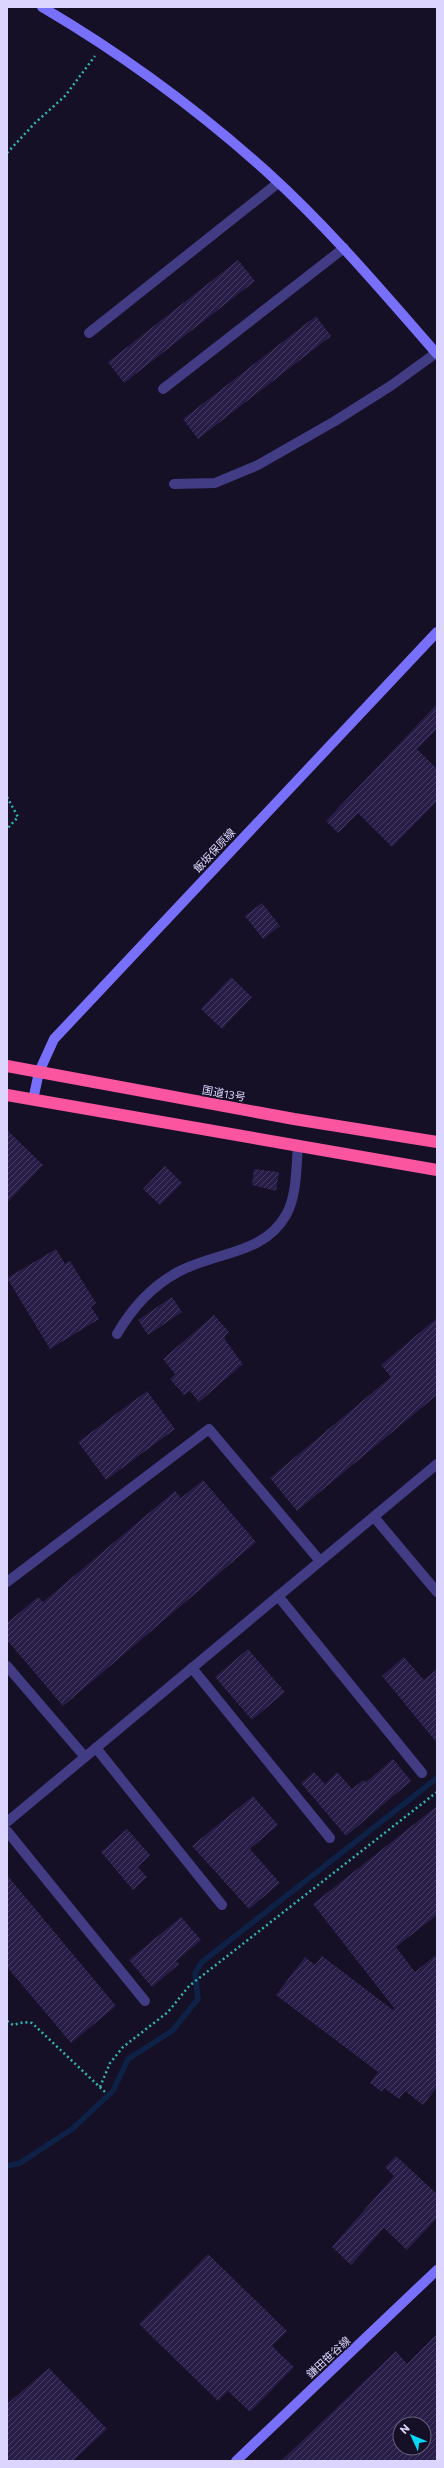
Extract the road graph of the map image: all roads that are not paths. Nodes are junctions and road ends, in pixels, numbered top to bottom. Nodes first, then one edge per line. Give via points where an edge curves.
1 (42, 7) edge
2 (278, 183) junction
3 (344, 248) junction
4 (89, 333) dead end
5 (436, 353) edge
6 (163, 389) dead end
7 (174, 484) dead end
8 (437, 632) edge
9 (7, 1066) edge
10 (39, 1072) junction
11 (7, 1095) edge
12 (33, 1100) junction
13 (437, 1142) edge
14 (298, 1146) junction
15 (437, 1170) edge
16 (117, 1334) dead end
17 (437, 1464) edge
18 (374, 1516) junction
19 (320, 1561) junction
20 (7, 1582) edge
21 (437, 1592) edge
22 (278, 1596) junction
23 (7, 1666) edge
24 (192, 1668) junction
25 (96, 1748) junction
26 (85, 1757) junction
27 (422, 1773) dead end
28 (7, 1822) edge
29 (7, 1831) edge
30 (330, 1838) dead end
31 (222, 1905) dead end
32 (145, 2001) dead end
33 (437, 2270) edge
34 (236, 2461) edge

1 - 2 street via 103,44 216,128
2 - 3 street
2 - 4 street
3 - 5 street
3 - 6 street
5 - 7 street via 335,421 258,465 215,483
8 - 10 street, 飯坂保原線 via 54,1039
9 - 10 highway, 国道13号
10 - 12 street, 飯坂保原線
10 - 13 highway, 国道13号 via 294,1119
11 - 12 highway
12 - 14 highway
14 - 15 highway
14 - 16 street via 293,1197 287,1214 270,1237 180,1271 152,1290 128,1315
17 - 18 street
18 - 19 street
18 - 21 street
19 - 20 street via 209,1429
19 - 22 street
22 - 24 street
22 - 27 street
23 - 26 street
24 - 25 street
24 - 30 street
25 - 26 street
25 - 31 street
26 - 28 street
29 - 32 street
33 - 34 street, 鎌田笹谷線

